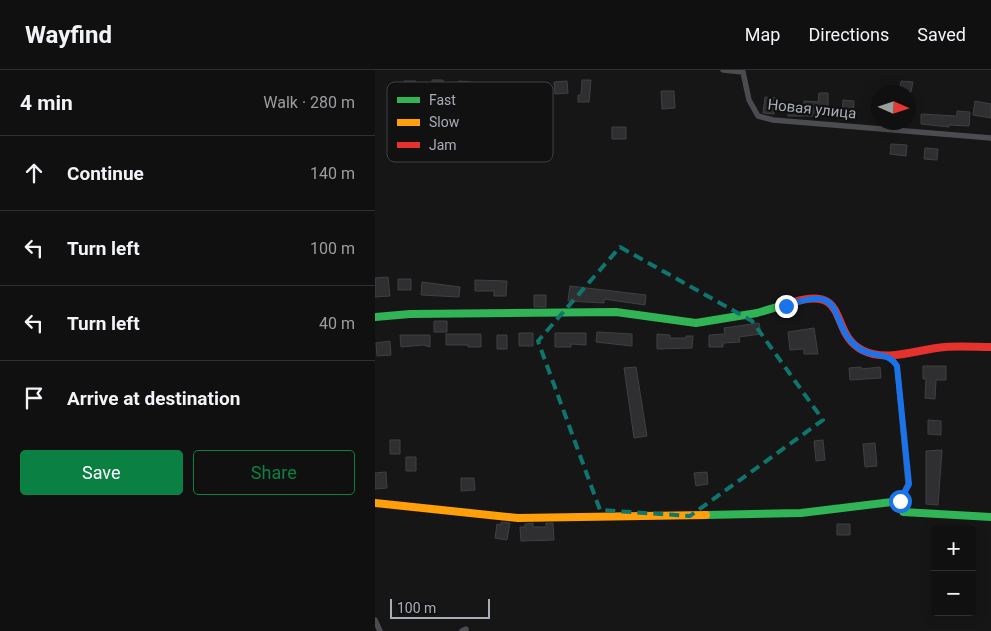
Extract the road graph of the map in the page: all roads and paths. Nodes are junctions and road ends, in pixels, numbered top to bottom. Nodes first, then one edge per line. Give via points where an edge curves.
1 (723, 70) edge
2 (743, 71) edge
3 (991, 138) edge
4 (375, 317) edge
5 (991, 347) edge
6 (889, 356) junction
7 (900, 501) junction
8 (375, 503) edge
9 (991, 517) edge
10 (375, 620) edge
11 (380, 631) edge

1 - 2 street, Новая улица
2 - 3 street, Новая улица via 749,100 758,116 773,120
4 - 6 street via 616,312 697,323 749,315 804,299 819,298 835,308 851,341 861,350
5 - 6 street via 945,347
6 - 7 street via 897,366 909,484
7 - 8 street via 801,513 518,518
7 - 9 street via 903,512
10 - 11 street

